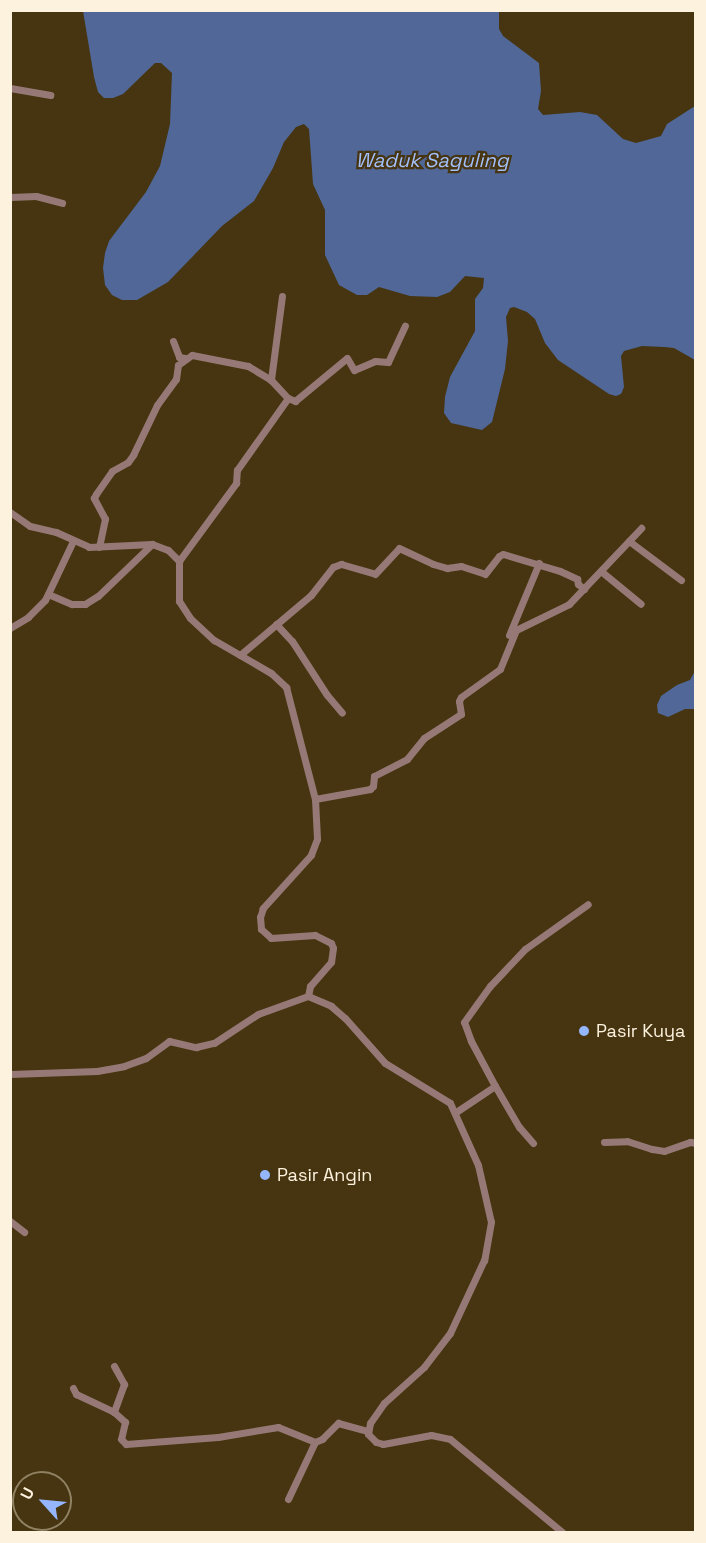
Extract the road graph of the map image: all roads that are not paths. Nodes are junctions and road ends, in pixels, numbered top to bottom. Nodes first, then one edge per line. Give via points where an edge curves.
1 (10, 88) edge
2 (50, 94) dead end
3 (10, 197) edge
4 (62, 203) dead end
5 (282, 296) dead end
6 (405, 326) dead end
7 (173, 341) dead end
8 (185, 358) junction
9 (271, 380) junction
10 (288, 398) junction
11 (10, 512) edge
12 (641, 528) dead end
13 (73, 541) junction
14 (629, 541) junction
15 (152, 544) junction
16 (99, 548) junction
17 (179, 561) junction
18 (538, 563) junction
19 (602, 572) junction
20 (681, 580) dead end
21 (584, 590) junction
22 (48, 594) junction
23 (640, 604) dead end
24 (276, 624) junction
25 (10, 628) edge
26 (510, 641) junction
27 (240, 655) junction
28 (342, 713) dead end
29 (315, 799) junction
30 (588, 904) dead end
31 (308, 996) junction
32 (10, 1074) edge
33 (495, 1086) junction
34 (456, 1112) junction
35 (604, 1142) dead end
36 (533, 1143) dead end
37 (696, 1143) edge
38 (10, 1221) edge
39 (24, 1232) dead end
40 (114, 1366) dead end
41 (73, 1388) dead end
42 (114, 1412) junction
43 (367, 1431) junction
44 (315, 1442) junction
45 (288, 1499) dead end
46 (562, 1533) edge

1 - 2 street
3 - 4 street via 36,196
5 - 9 street
6 - 10 street via 388,362 375,361 354,370 346,359 295,401
7 - 8 street via 179,357
8 - 9 street via 192,355 239,364
8 - 16 street via 176,366 176,379 157,405 133,455 112,471 94,498 105,519
9 - 10 street
10 - 17 street via 237,470 236,483
11 - 13 street via 30,526
12 - 14 street
13 - 16 street
13 - 22 street
14 - 19 street
14 - 20 street
15 - 16 street
15 - 17 street via 168,550
15 - 22 street via 85,604 72,604
17 - 27 street via 178,594 183,610 214,640
18 - 21 street via 575,578
18 - 24 street via 502,554 485,574 462,566 447,568 433,564 399,548 375,574 337,565
18 - 26 street via 510,630
19 - 21 street
19 - 23 street
21 - 26 street via 569,604 516,630
22 - 25 street via 28,617
24 - 27 street
24 - 28 street
26 - 29 street via 500,669 460,698 461,714 424,738 407,759 374,776 370,789
27 - 29 street via 286,687
29 - 31 street via 315,847 300,869 270,898 260,923 271,938 315,934 331,943 331,962 310,986
30 - 33 street via 525,949 490,986 464,1022
31 - 32 street via 258,1014 214,1043 196,1047 172,1040 146,1058 97,1071
31 - 34 street via 331,1006 386,1063 444,1097
33 - 34 street
33 - 36 street
34 - 43 street via 478,1165 489,1206 491,1222 484,1260 456,1324 441,1347 384,1403
35 - 37 street via 627,1141 664,1150
38 - 39 street
40 - 42 street via 124,1384
41 - 42 street via 76,1394
42 - 44 street via 125,1422 121,1439 126,1444 218,1437 278,1427
43 - 44 street via 338,1423
43 - 46 street via 370,1438 383,1444 431,1435 450,1439
44 - 45 street

